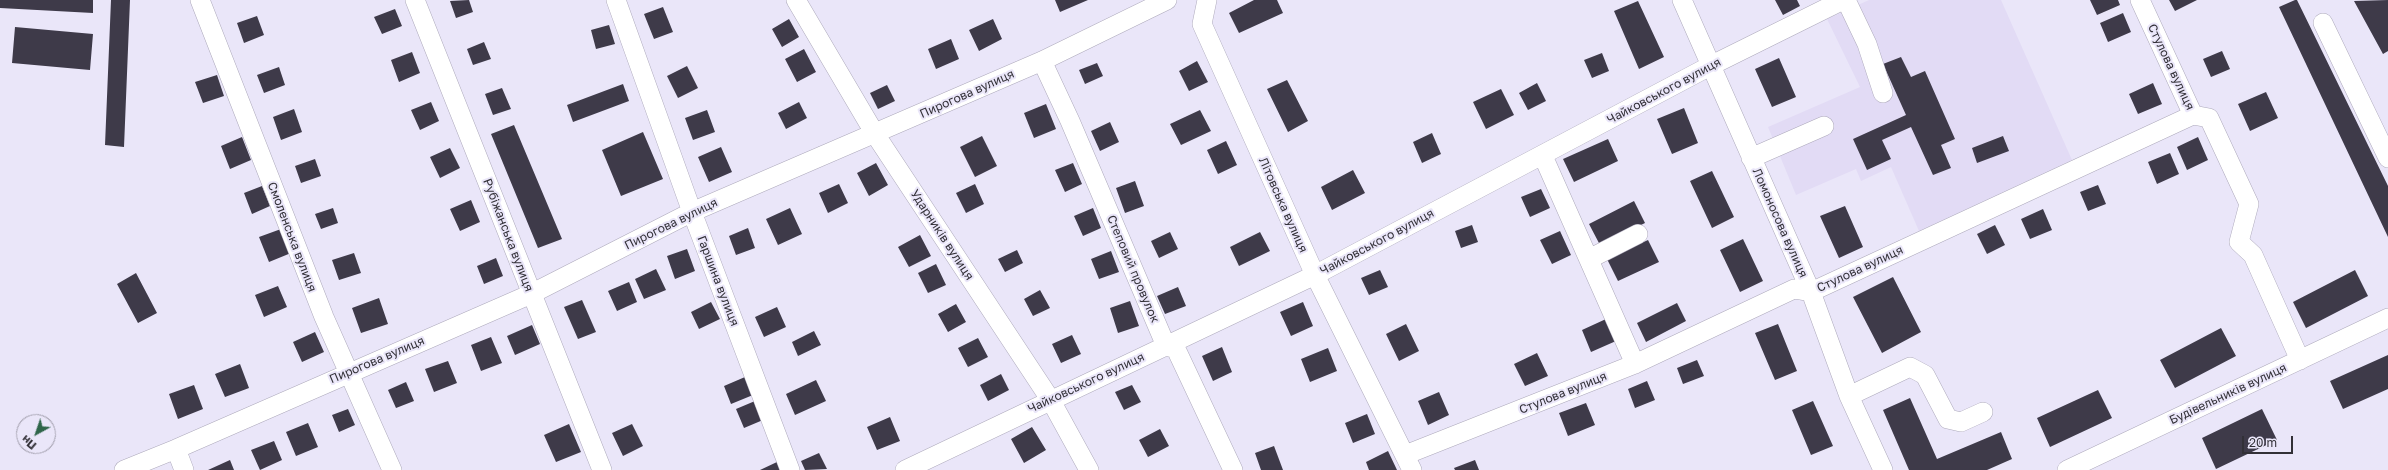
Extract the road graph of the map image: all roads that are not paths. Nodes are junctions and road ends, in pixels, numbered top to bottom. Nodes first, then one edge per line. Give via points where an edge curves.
1 (200, 0) edge
2 (415, 0) edge
3 (616, 0) edge
4 (796, 0) edge
5 (1167, 0) edge
6 (1207, 0) edge
7 (1682, 0) edge
8 (1844, 0) edge
9 (2140, 0) edge
10 (2323, 23) dead end
11 (1042, 61) junction
12 (1710, 66) junction
13 (1883, 93) dead end
14 (2193, 115) junction
15 (1824, 126) dead end
16 (875, 134) junction
17 (1543, 156) junction
18 (1751, 158) junction
19 (2388, 158) edge
20 (692, 212) junction
21 (1638, 234) dead end
22 (1589, 259) junction
23 (1314, 275) junction
24 (1811, 292) junction
25 (530, 294) junction
26 (2388, 318) edge
27 (1166, 346) junction
28 (2300, 360) junction
29 (1635, 364) junction
30 (347, 372) junction
31 (1849, 396) junction
32 (1050, 400) junction
33 (1983, 412) dead end
34 (176, 449) junction
35 (1409, 463) edge
36 (124, 470) edge
37 (184, 470) edge
38 (392, 470) edge
39 (602, 470) edge
40 (790, 470) edge
41 (905, 470) edge
42 (1089, 470) edge
43 (1233, 470) edge
44 (1883, 470) edge
45 (2067, 470) edge

1 - 30 street, Смоленська вулиця
2 - 25 street, Рубіжанська вулиця
3 - 20 street, Гаршина вулиця
4 - 16 street, Ударників вулиця
5 - 11 street, Пирогова вулиця
6 - 23 street, Літовська вулиця via 1202,24
7 - 12 street, Ломоносова вулиця
8 - 12 street, Чайковського вулиця
8 - 13 street via 1866,44
9 - 14 street, Стулова вулиця
10 - 19 street
11 - 16 street, Пирогова вулиця
11 - 27 street, Степовий провулок
12 - 17 street, Чайковського вулиця
12 - 18 street, Ломоносова вулиця
14 - 24 street, Стулова вулиця
14 - 28 street via 2209,118 2249,204 2239,242 2253,255
15 - 18 street
16 - 20 street, Пирогова вулиця
16 - 32 street, Ударників вулиця
17 - 22 street
17 - 23 street, Чайковського вулиця
18 - 24 street, Ломоносова вулиця
20 - 25 street, Пирогова вулиця
20 - 40 street, Гаршина вулиця
21 - 22 street
22 - 29 street
23 - 27 street, Чайковського вулиця
23 - 35 street, Літовська вулиця
24 - 29 street, Стулова вулиця via 1794,289
24 - 31 street, Ломоносова вулиця
25 - 30 street, Пирогова вулиця
25 - 39 street, Рубіжанська вулиця
26 - 28 street, Будівельників вулиця
27 - 32 street, Чайковського вулиця
27 - 43 street, Степовий провулок via 1176,349
28 - 45 street, Будівельників вулиця
29 - 35 street, Стулова вулиця
30 - 34 street, Пирогова вулиця
30 - 38 street, Смоленська вулиця
31 - 33 street via 1910,367 1925,375 1948,419 1961,422
31 - 44 street, Ломоносова вулиця
32 - 41 street, Чайковського вулиця
32 - 42 street, Ударників вулиця
34 - 36 street, Пирогова вулиця
34 - 37 street

